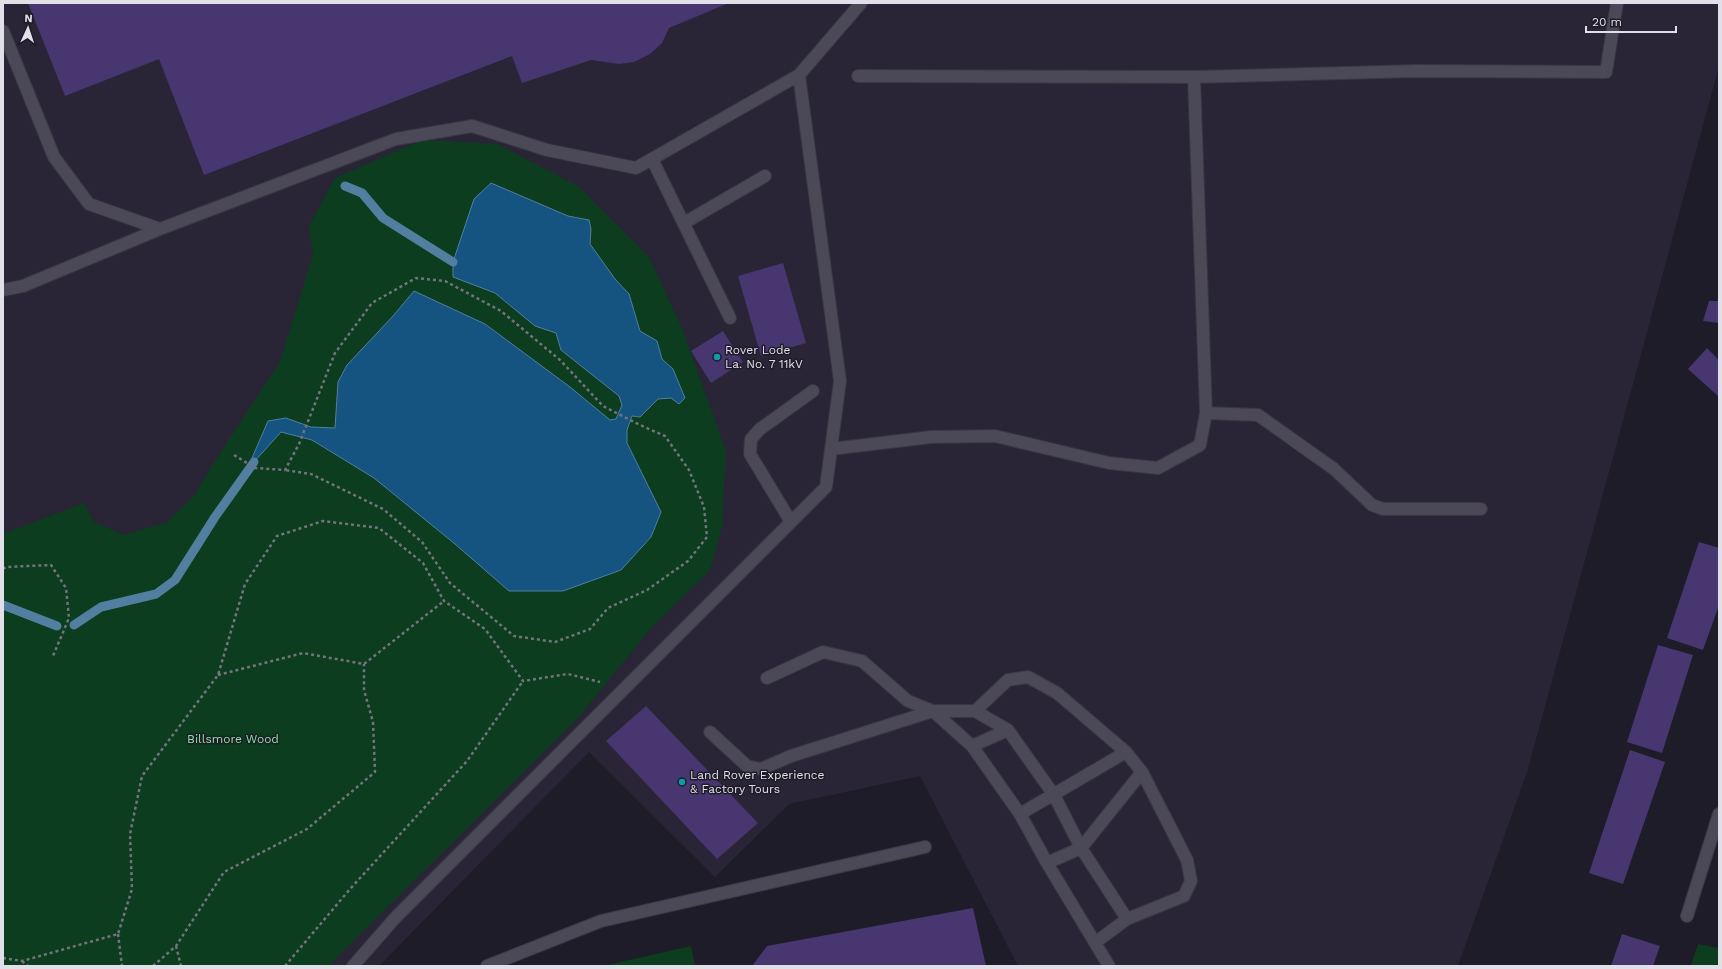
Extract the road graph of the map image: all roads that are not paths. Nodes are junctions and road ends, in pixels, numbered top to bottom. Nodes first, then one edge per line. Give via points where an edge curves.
1 (861, 3) edge
2 (1617, 3) edge
3 (3, 31) edge
4 (799, 75) junction
5 (858, 76) dead end
6 (1194, 77) junction
7 (652, 159) junction
8 (765, 176) dead end
9 (684, 224) junction
10 (160, 230) junction
11 (3, 290) edge
12 (730, 318) dead end
13 (813, 390) dead end
14 (1206, 413) junction
15 (831, 449) junction
16 (1481, 509) dead end
17 (791, 522) junction
18 (767, 678) dead end
19 (933, 711) junction
20 (975, 711) junction
21 (1008, 730) junction
22 (710, 732) dead end
23 (972, 746) junction
24 (1126, 752) junction
25 (1142, 772) junction
26 (1054, 795) junction
27 (1020, 814) junction
28 (1719, 814) edge
29 (926, 847) dead end
30 (1081, 848) junction
31 (1047, 863) junction
32 (1687, 916) dead end
33 (1127, 919) junction
34 (1096, 942) junction
35 (353, 966) edge
36 (487, 966) edge
37 (1109, 966) edge

1 - 4 street
2 - 6 street via 1606,72 1415,71
3 - 10 street via 54,157 89,204
4 - 7 street
4 - 15 street via 840,382
5 - 6 street
6 - 14 street
7 - 9 street
7 - 10 street via 636,168 547,150 472,126 396,139
8 - 9 street
9 - 12 street
10 - 11 street via 23,286
13 - 17 street via 760,429 751,439 750,454
14 - 15 street via 1200,445 1158,468 1109,464 995,436 931,437
14 - 16 street via 1258,415 1334,469 1372,505 1383,509
15 - 17 street via 826,487
17 - 35 street via 395,918
18 - 19 street via 823,652 862,661 908,701
19 - 20 street
19 - 22 street via 791,756 761,769 747,766
19 - 23 street
20 - 21 street
20 - 24 street via 1008,680 1028,678 1058,693
21 - 23 street
21 - 26 street
23 - 27 street
24 - 25 street
24 - 26 street
25 - 30 street
25 - 33 street via 1187,860 1191,881 1184,896
26 - 27 street
26 - 30 street
27 - 31 street
28 - 32 street
29 - 36 street via 601,921
30 - 31 street
30 - 33 street
31 - 34 street
33 - 34 street
34 - 37 street

